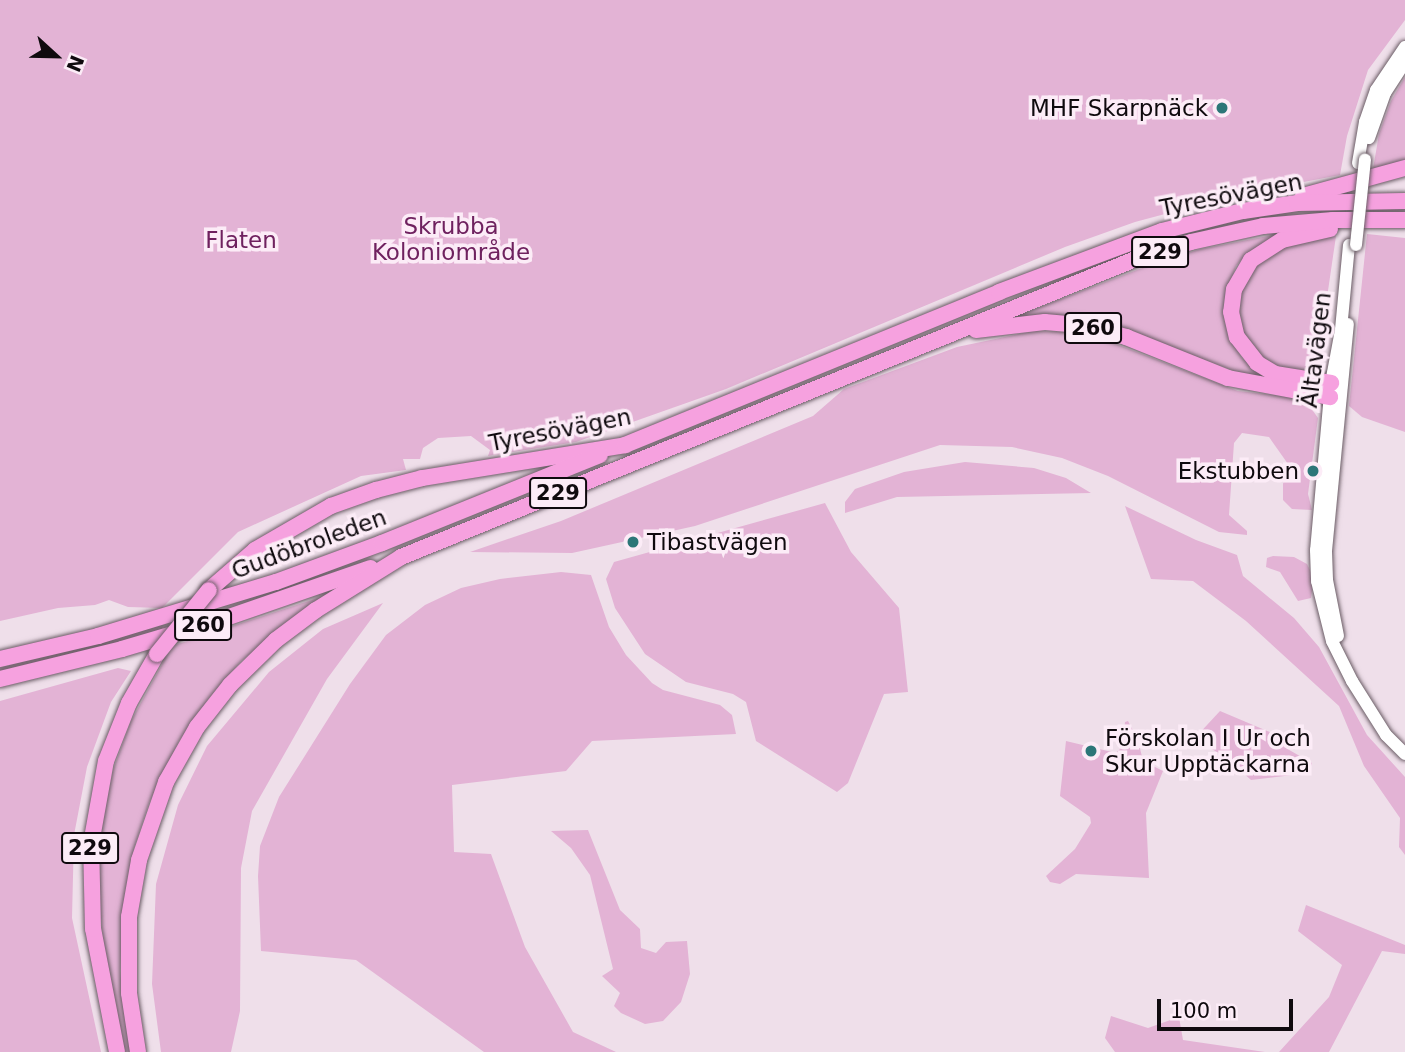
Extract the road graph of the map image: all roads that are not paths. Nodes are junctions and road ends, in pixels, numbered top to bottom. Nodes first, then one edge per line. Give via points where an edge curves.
1 (1405, 47) edge
2 (1405, 62) edge
3 (1361, 161) junction
4 (1405, 168) edge
5 (1405, 201) edge
6 (1265, 207) junction
7 (1382, 219) junction
8 (1405, 220) edge
9 (950, 334) junction
10 (1336, 391) junction
11 (625, 445) junction
12 (401, 556) junction
13 (0, 659) edge
14 (0, 679) edge
15 (1405, 754) edge
16 (117, 1052) edge
17 (138, 1052) edge

1 - 3 main road, Ältavägen via 1376,90 1365,122
2 - 3 main road, Ältavägen via 1379,109
3 - 10 main road, Ältavägen, bridge
4 - 6 highway
5 - 6 highway, Tyresövägen / 229 via 1321,201
6 - 11 highway, Tyresövägen / 229 via 1200,220 1126,243
7 - 8 highway, Tyresövägen / 229
7 - 9 highway, Tyresövägen / 229 via 1263,226 1191,242
7 - 10 highway via 1282,240 1251,260 1234,289 1232,325 1249,356 1275,374
9 - 10 highway, 260 via 1045,322 1081,325 1126,337 1244,383
9 - 12 highway, Tyresövägen / 229
10 - 15 main road, Ältavägen via 1321,551 1344,664 1386,735
11 - 13 highway, Gudöbroleden / 260 via 276,582 110,632
11 - 16 highway, Tyresövägen / 229, bridge via 376,490 331,506 282,533 209,590 157,654 129,703 109,751 96,804 91,844 93,929
12 - 14 highway, Gudöbroleden / 260 via 223,619
12 - 17 highway, Tyresövägen / 229 via 276,640 230,685 180,753 150,820 133,888 127,955

